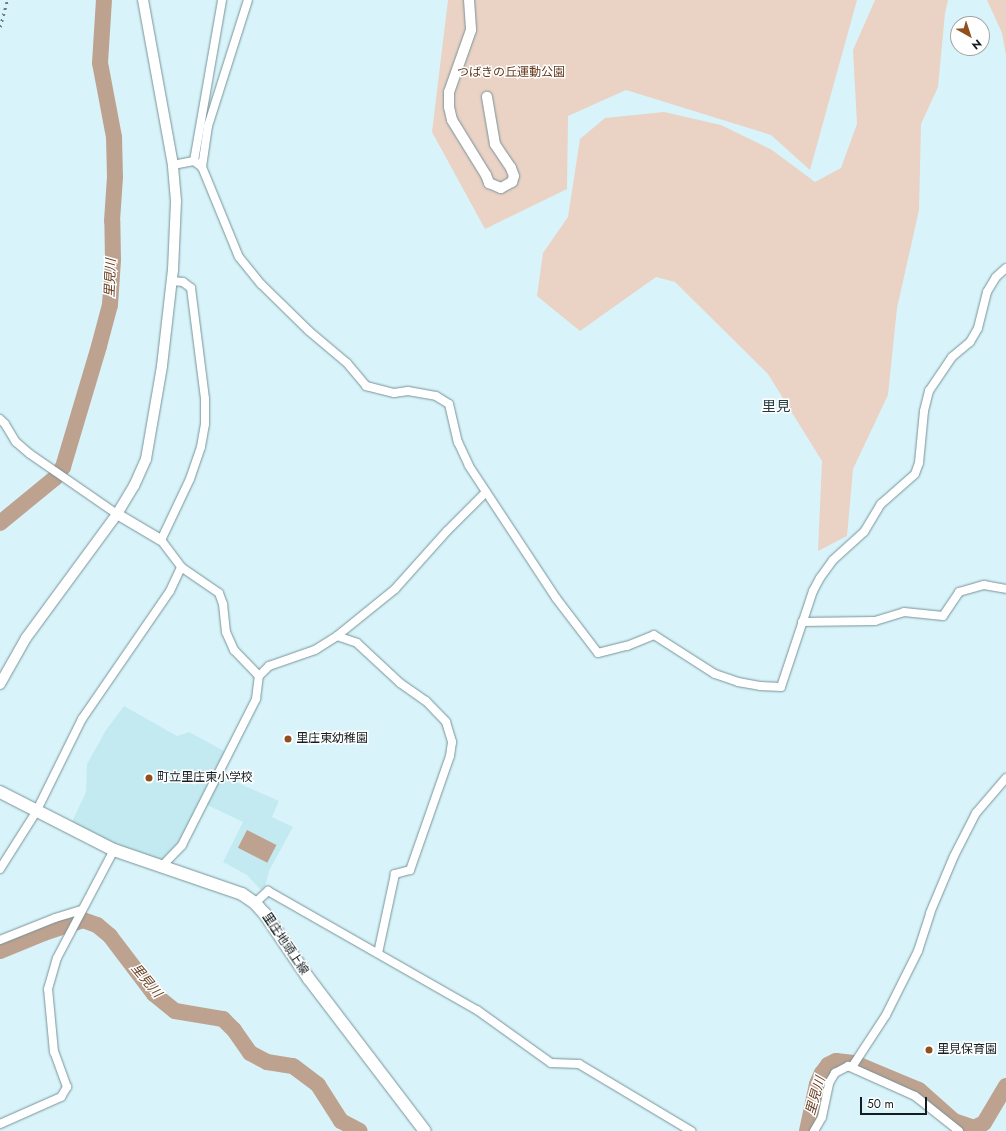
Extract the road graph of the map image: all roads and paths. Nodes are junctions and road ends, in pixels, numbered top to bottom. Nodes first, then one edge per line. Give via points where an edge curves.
1 (143, 0) edge
2 (222, 0) edge
3 (248, 0) edge
4 (469, 0) edge
5 (487, 97) dead end
6 (194, 161) junction
7 (173, 165) junction
8 (202, 166) junction
9 (1006, 268) edge
10 (172, 281) junction
11 (0, 420) edge
12 (486, 492) junction
13 (117, 514) junction
14 (161, 540) junction
15 (181, 567) junction
16 (1006, 589) edge
17 (802, 622) junction
18 (337, 636) junction
19 (259, 676) junction
20 (0, 684) edge
21 (1006, 778) edge
22 (0, 792) edge
23 (36, 812) junction
24 (114, 850) junction
25 (162, 866) junction
26 (0, 869) edge
27 (255, 903) junction
28 (81, 911) junction
29 (0, 940) edge
30 (378, 953) junction
31 (852, 1067) junction
32 (0, 1124) edge
33 (425, 1131) edge
34 (690, 1131) edge
35 (814, 1131) edge
36 (959, 1131) edge

1 - 7 street
2 - 6 street
3 - 8 street via 208,126
4 - 5 street via 471,30 449,92 449,107 452,120 489,183 501,188 512,182 514,176 495,144
6 - 7 street
6 - 8 street
7 - 10 street via 176,201
8 - 12 street via 239,257 261,284 309,331 348,363 366,386 394,393 408,391 436,396 449,404 461,452
9 - 17 street via 996,277 987,292 978,328 970,342 952,357 929,391 924,411 919,463 915,474 881,504 864,532 833,560 813,591
10 - 13 street via 162,366 146,459
10 - 14 street via 183,282 191,288 205,400 205,424 201,447 190,479
11 - 13 street via 16,442 30,454
12 - 17 street via 556,598 598,653 627,646 654,635 715,674 738,682 781,687
12 - 18 street via 395,589
13 - 14 street
13 - 20 street via 26,638
14 - 15 street
15 - 19 street via 219,593 226,632 234,650
15 - 23 street via 170,591 82,719
16 - 17 street via 984,585 959,592 943,616 904,612 875,621
18 - 19 street via 315,650 269,666
18 - 30 street via 357,643 400,683 426,701 446,722 452,742 450,756 410,870 395,874
19 - 25 street via 256,699 182,845
21 - 31 street via 976,813 954,856 918,951 886,1015
22 - 23 main road, 里庄地頭上線
23 - 24 main road, 里庄地頭上線
23 - 26 street
24 - 25 main road, 里庄地頭上線
24 - 28 street
25 - 27 main road, 里庄地頭上線 via 242,894
27 - 30 street via 268,891
27 - 33 main road, 里庄地頭上線 via 266,914 309,979
28 - 29 street via 55,918
28 - 32 street via 57,958 48,990 54,1052 67,1087 61,1097
30 - 34 street via 412,975 477,1010 551,1063 579,1064
31 - 35 street via 848,1066 835,1073 829,1083 822,1117
31 - 36 street via 916,1096

